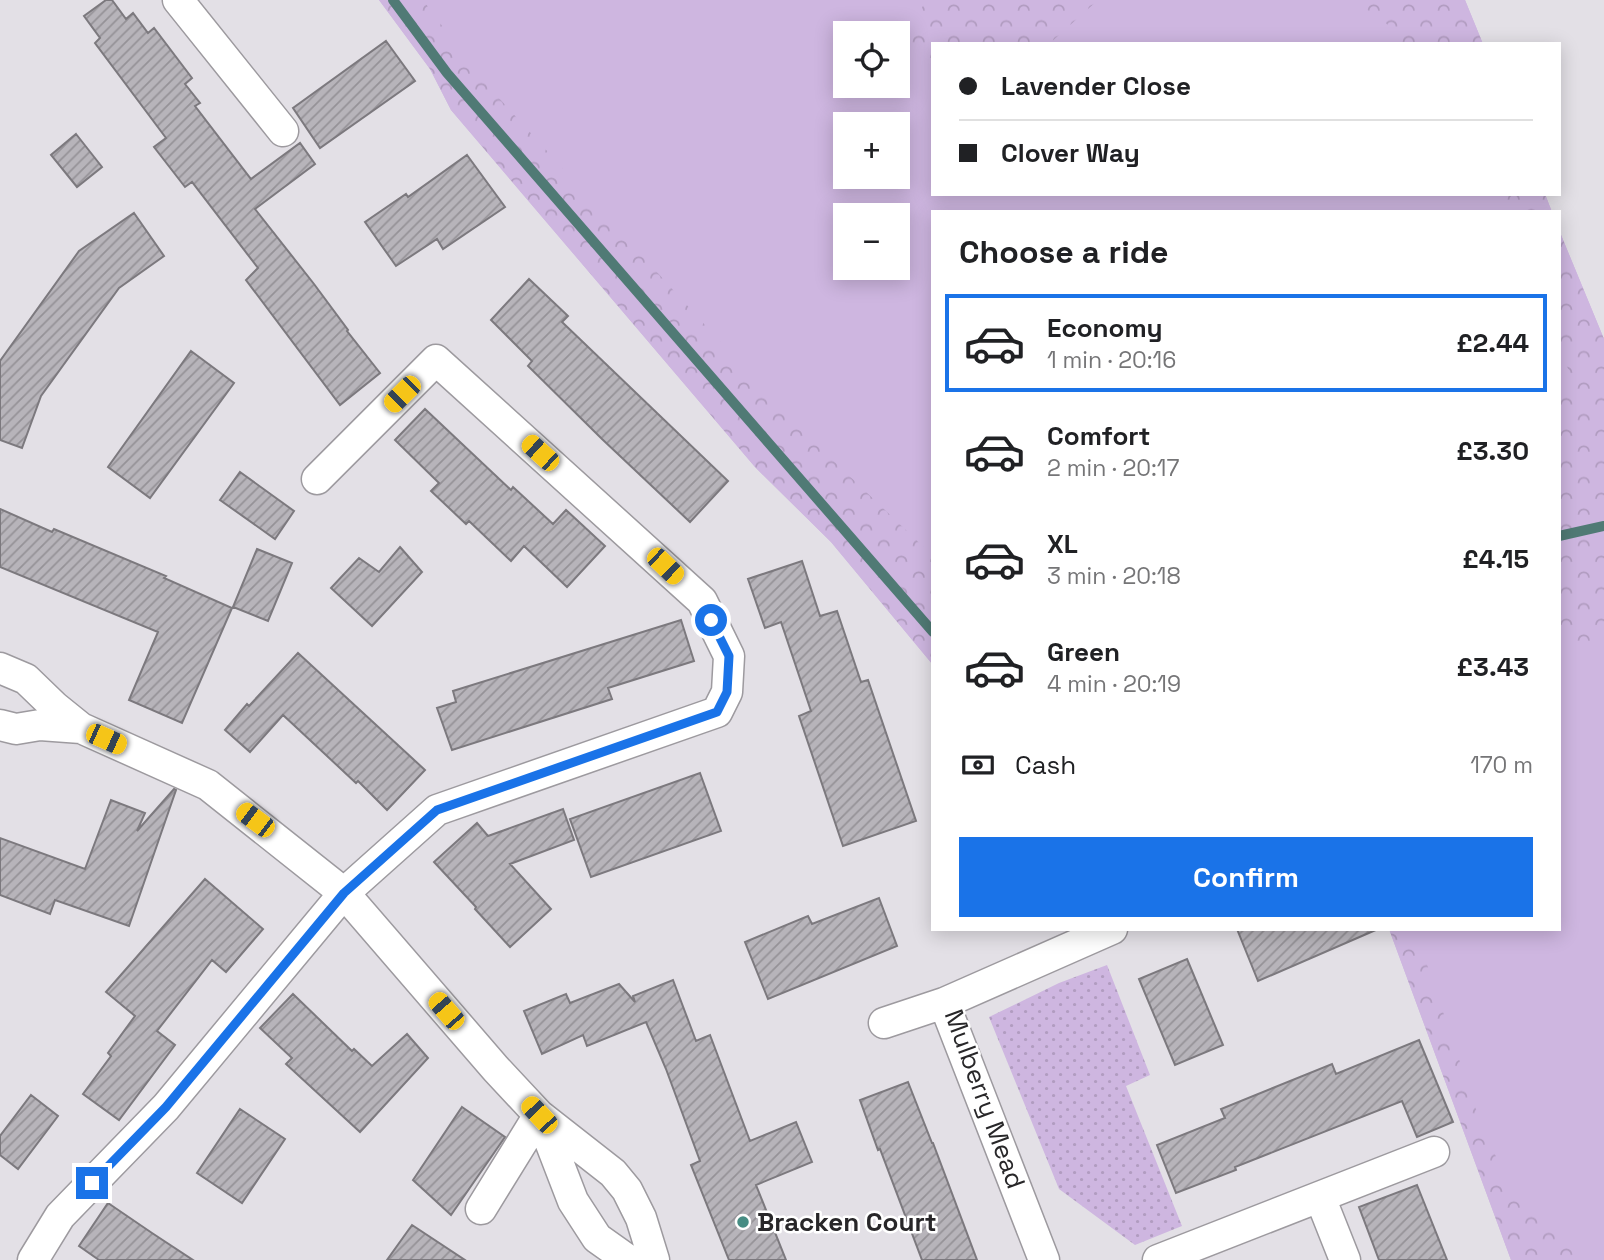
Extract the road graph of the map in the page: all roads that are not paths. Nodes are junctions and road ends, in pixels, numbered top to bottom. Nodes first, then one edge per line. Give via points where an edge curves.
1 (178, 0) edge
2 (283, 131) dead end
3 (317, 479) dead end
4 (0, 668) edge
5 (0, 725) edge
6 (81, 728) junction
7 (344, 893) junction
8 (1094, 933) edge
9 (944, 1003) junction
10 (884, 1023) dead end
11 (539, 1115) junction
12 (1434, 1152) dead end
13 (1320, 1197) junction
14 (481, 1209) dead end
15 (33, 1260) edge
16 (628, 1260) edge
17 (654, 1260) edge
18 (1044, 1260) edge
19 (1158, 1260) edge
20 (1345, 1260) edge

1 - 2 street
3 - 7 street via 436,359 702,601 729,656 727,692 717,712 437,810
4 - 6 street via 26,679
5 - 6 street
6 - 7 street via 208,785
7 - 11 street
7 - 15 street via 166,1107 60,1216
8 - 9 street, Mulberry Mead
9 - 10 street
9 - 18 street, Mulberry Mead
11 - 14 street
11 - 16 street via 578,1210 597,1238
11 - 17 street via 613,1173 627,1190
12 - 13 street
13 - 19 street
13 - 20 street

